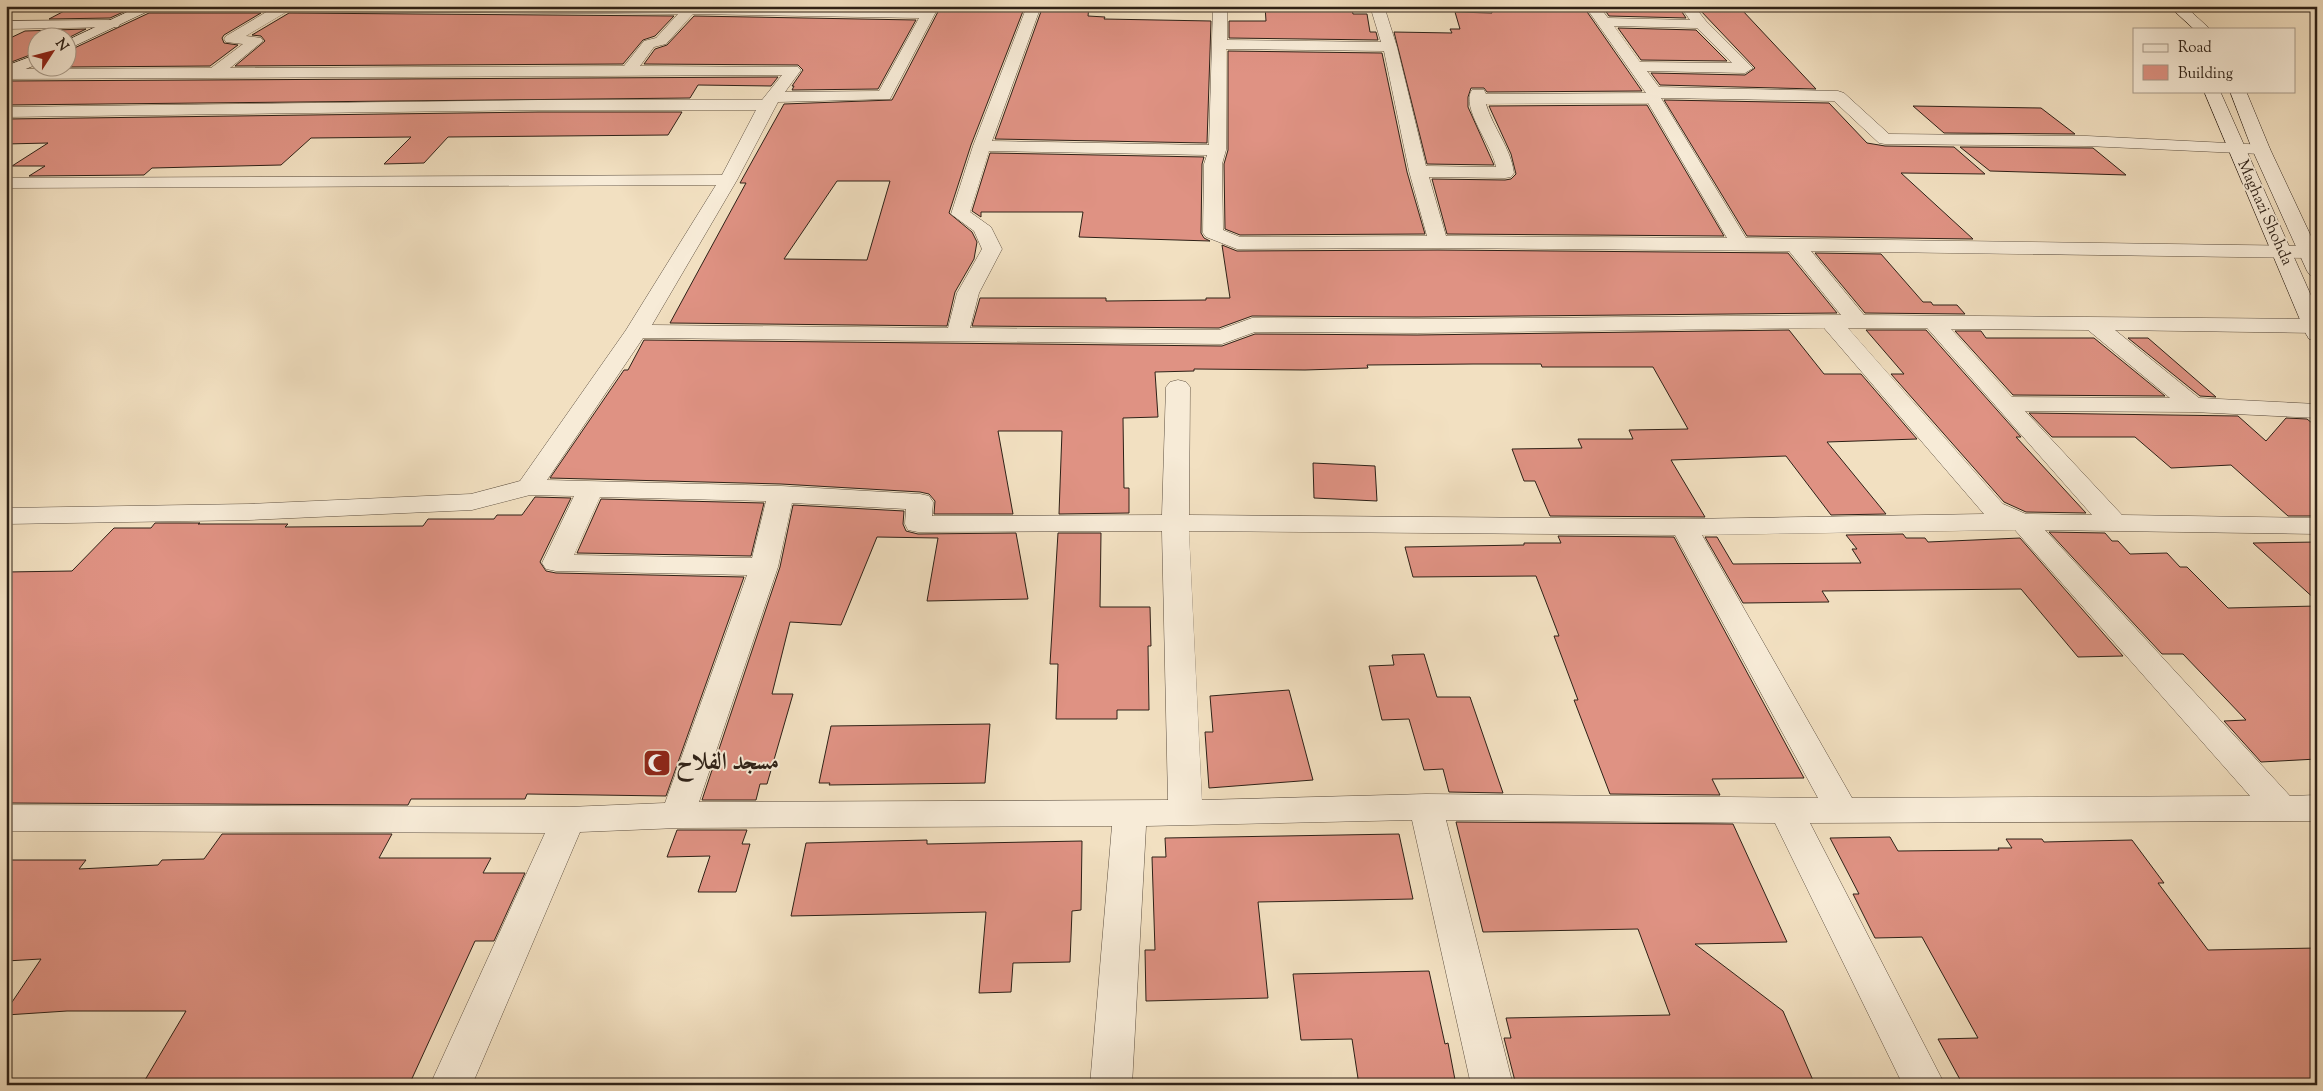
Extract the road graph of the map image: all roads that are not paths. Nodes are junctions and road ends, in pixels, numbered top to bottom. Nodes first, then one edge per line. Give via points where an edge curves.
1 (152, 6) edge
2 (1034, 6) edge
3 (1220, 6) edge
4 (1377, 6) edge
5 (1592, 6) edge
6 (1687, 6) edge
7 (2303, 6) edge
8 (284, 7) edge
9 (2317, 7) edge
10 (2170, 9) edge
11 (689, 10) junction
12 (930, 10) edge
13 (1604, 22) junction
14 (112, 24) junction
15 (1701, 24) junction
16 (6, 25) edge
17 (2182, 28) edge
18 (2201, 28) edge
19 (78, 40) edge
20 (1218, 44) junction
21 (1390, 46) junction
22 (28, 63) edge
23 (1633, 66) junction
24 (630, 70) junction
25 (660, 70) junction
26 (567, 71) junction
27 (216, 72) junction
28 (6, 73) edge
29 (2212, 92) edge
30 (2238, 92) edge
31 (645, 93) junction
32 (1653, 96) junction
33 (769, 101) junction
34 (539, 105) junction
35 (6, 112) edge
36 (982, 146) junction
37 (2235, 148) junction
38 (2260, 148) junction
39 (1216, 150) junction
40 (1418, 171) junction
41 (728, 180) junction
42 (6, 183) edge
43 (1438, 242) junction
44 (1740, 244) junction
45 (1795, 245) junction
46 (2281, 252) junction
47 (2309, 252) junction
48 (2317, 271) edge
49 (1830, 321) junction
50 (1858, 321) junction
51 (1932, 321) junction
52 (2093, 323) junction
53 (2316, 328) edge
54 (637, 331) junction
55 (957, 335) junction
56 (1178, 388) dead end
57 (2005, 404) junction
58 (2192, 406) junction
59 (2317, 411) edge
60 (528, 487) junction
61 (590, 489) junction
62 (781, 494) junction
63 (6, 516) edge
64 (2022, 522) junction
65 (1175, 523) junction
66 (2114, 523) junction
67 (2317, 526) edge
68 (1684, 527) junction
69 (764, 567) junction
70 (1426, 807) junction
71 (2281, 808) junction
72 (2317, 808) edge
73 (1786, 810) junction
74 (1842, 811) junction
75 (1130, 812) junction
76 (1185, 813) junction
77 (678, 815) junction
78 (6, 818) edge
79 (568, 820) junction
80 (451, 1085) edge
81 (1111, 1085) edge
82 (1492, 1085) edge
83 (1924, 1085) edge

1 - 8 street
1 - 14 street
2 - 36 street
3 - 20 street
4 - 21 street
5 - 13 street
6 - 15 street
7 - 9 street
8 - 11 street
8 - 27 street via 231,39 256,41
10 - 17 street
10 - 18 street
11 - 12 street
11 - 24 street via 661,41 649,44
12 - 33 street via 884,96
13 - 15 street
13 - 23 street
14 - 16 street
14 - 19 street
15 - 23 street via 1745,68
20 - 21 street
20 - 39 street
21 - 40 street
22 - 28 street
23 - 32 street
24 - 25 street
24 - 26 street
25 - 31 street
25 - 33 street via 793,70
26 - 27 street
26 - 34 street
27 - 28 street
29 - 37 street, Maghazi Shohda
30 - 38 street, Maghazi Shohda
31 - 33 street
31 - 34 street
32 - 37 street via 1838,96 1885,140 2087,141
32 - 40 street via 1478,96 1505,172
32 - 44 street
33 - 41 street
34 - 35 street
36 - 39 street
36 - 55 street via 960,214 979,224 989,236 992,249 968,293
37 - 38 street
37 - 46 street, Maghazi Shohda
38 - 47 street, Maghazi Shohda
39 - 43 street via 1213,233 1238,243
40 - 43 street
41 - 42 street
41 - 54 street
43 - 44 street
44 - 45 street
45 - 46 street
45 - 50 street
46 - 47 street
46 - 53 street, Maghazi Shohda
47 - 48 street, Maghazi Shohda
49 - 50 street
49 - 55 street via 1252,325 1222,337
49 - 64 street via 1994,510
50 - 51 street
51 - 52 street
51 - 57 street
52 - 53 street
52 - 58 street
54 - 55 street
54 - 60 street
56 - 65 street
57 - 58 street
57 - 66 street
58 - 59 street
60 - 61 street
60 - 63 street via 462,503 249,512
61 - 62 street
61 - 69 street via 556,563
62 - 65 street via 920,502 918,524
62 - 69 street
64 - 66 street
64 - 68 street
64 - 71 street
65 - 68 street
65 - 76 street
66 - 67 street
68 - 74 street
69 - 77 street
70 - 73 street
70 - 76 street
70 - 82 street
71 - 72 street
71 - 74 street
73 - 74 street
73 - 83 street
75 - 76 street
75 - 77 street
75 - 81 street
77 - 79 street
78 - 79 street
79 - 80 street

